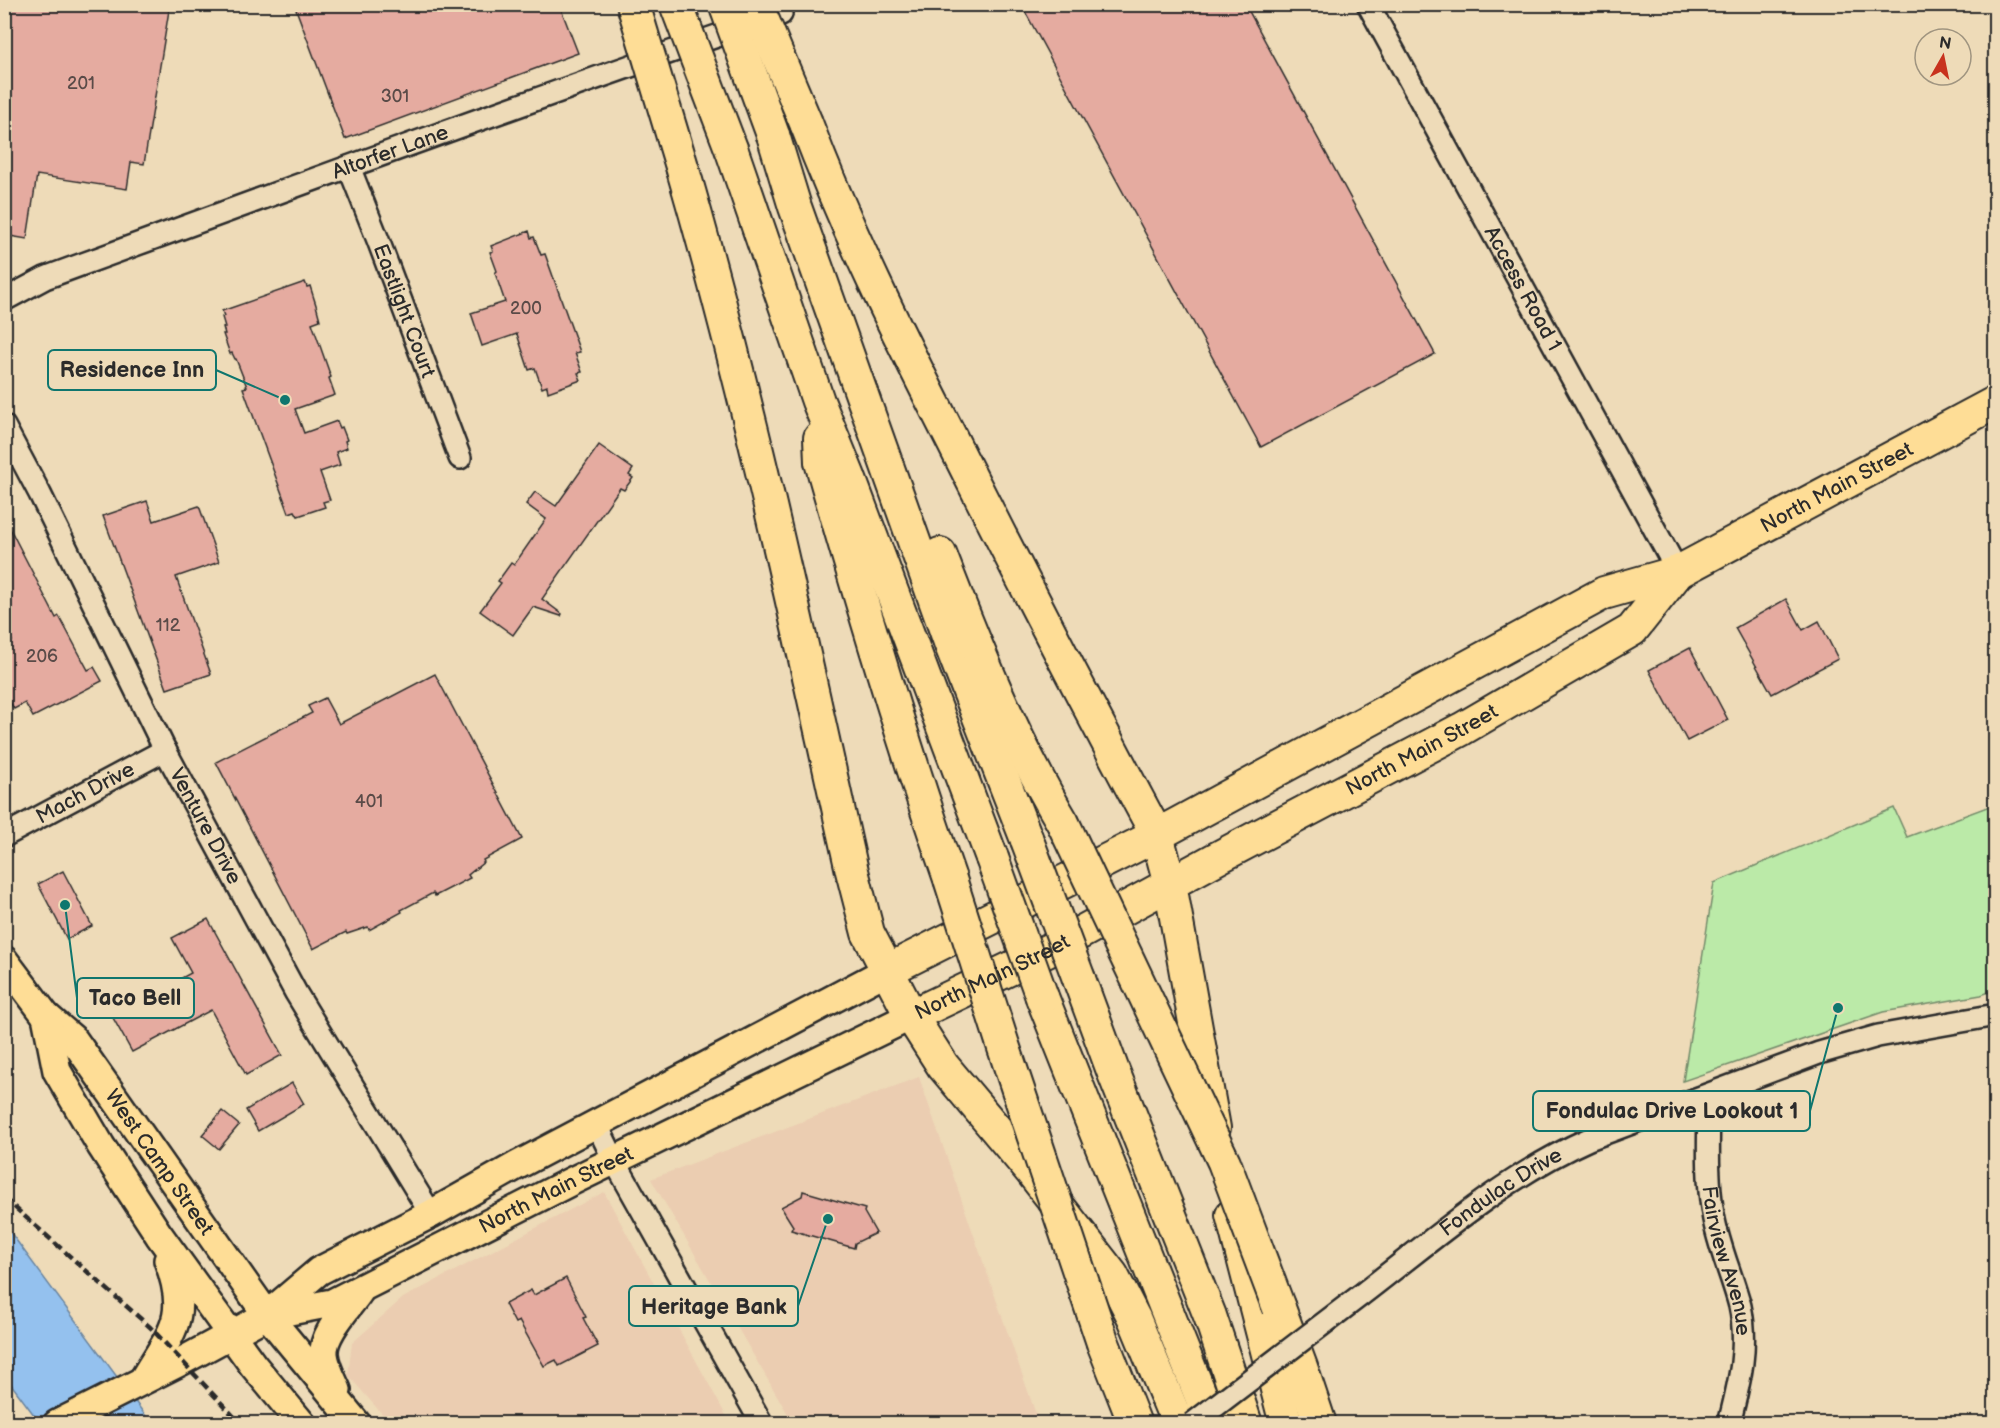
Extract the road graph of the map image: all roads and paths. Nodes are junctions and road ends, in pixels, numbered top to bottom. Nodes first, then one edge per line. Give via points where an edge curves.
1 (633, 4) edge
2 (676, 4) edge
3 (725, 4) edge
4 (1368, 4) edge
5 (769, 9) edge
6 (349, 166) junction
7 (795, 207) junction
8 (4, 300) edge
9 (818, 401) junction
10 (1995, 402) edge
11 (4, 426) edge
12 (460, 458) dead end
13 (1678, 572) junction
14 (165, 750) junction
15 (1157, 835) junction
16 (4, 836) edge
17 (1170, 884) junction
18 (4, 960) edge
19 (888, 970) junction
20 (46, 1016) junction
21 (910, 1016) junction
22 (1995, 1016) edge
23 (1708, 1095) junction
24 (597, 1125) junction
25 (614, 1160) junction
26 (431, 1214) junction
27 (159, 1235) junction
28 (361, 1288) junction
29 (267, 1315) junction
30 (231, 1334) junction
31 (143, 1380) junction
32 (351, 1417) edge
33 (57, 1424) edge
34 (302, 1424) edge
35 (762, 1424) edge
36 (1135, 1424) edge
37 (1178, 1424) edge
38 (1192, 1424) edge
39 (1212, 1424) edge
40 (1246, 1424) edge
41 (1286, 1424) edge
42 (1320, 1424) edge
43 (1729, 1424) edge

1 - 19 highway, bridge via 711,265 749,414 868,933
2 - 9 highway, bridge via 732,151
3 - 7 highway, bridge
4 - 13 street, Access Road 1
5 - 6 street, Altorfer Lane
5 - 15 highway, bridge via 830,187 904,346
6 - 8 street, Altorfer Lane via 45,278
6 - 12 street, Eastlight Court
7 - 40 highway, bridge via 952,648 1210,1316
7 - 42 highway, bridge via 980,653 1224,1162
9 - 36 highway, bridge via 821,462 900,731 1103,1342
9 - 39 highway, bridge via 1042,997
10 - 13 highway, North Main Street
11 - 14 street, Venture Drive
13 - 15 highway, North Main Street via 1604,592
13 - 17 highway, North Main Street via 1632,630 1446,738
14 - 16 street, Mach Drive
14 - 26 street, Venture Drive via 296,993
15 - 17 highway
15 - 19 highway, North Main Street
17 - 21 highway, North Main Street via 1047,951
17 - 41 highway via 1226,1188
18 - 20 main road, West Camp Street
19 - 21 highway
19 - 24 main road, North Main Street
20 - 27 main road, West Camp Street via 57,1071
20 - 29 main road, West Camp Street via 74,1040
21 - 25 main road, North Main Street
21 - 37 highway via 943,1066 1112,1275
22 - 23 street, Fondulac Drive via 1878,1036 1819,1053
23 - 38 street, Fondulac Drive, bridge via 1590,1139 1545,1161 1482,1203
23 - 43 street, Fairview Avenue via 1713,1214 1743,1327 1743,1366
24 - 25 street
24 - 26 main road, North Main Street
25 - 28 main road, North Main Street
25 - 35 street
26 - 29 main road, North Main Street via 319,1271
27 - 30 main road, West Camp Street
27 - 31 main road via 176,1280 178,1311 176,1324
28 - 29 main road, North Main Street via 332,1303
28 - 32 main road via 330,1332 324,1353
29 - 30 main road, North Main Street
29 - 32 main road, West Camp Street
30 - 31 main road, North Main Street
30 - 34 main road, West Camp Street
31 - 33 main road, North Main Street

